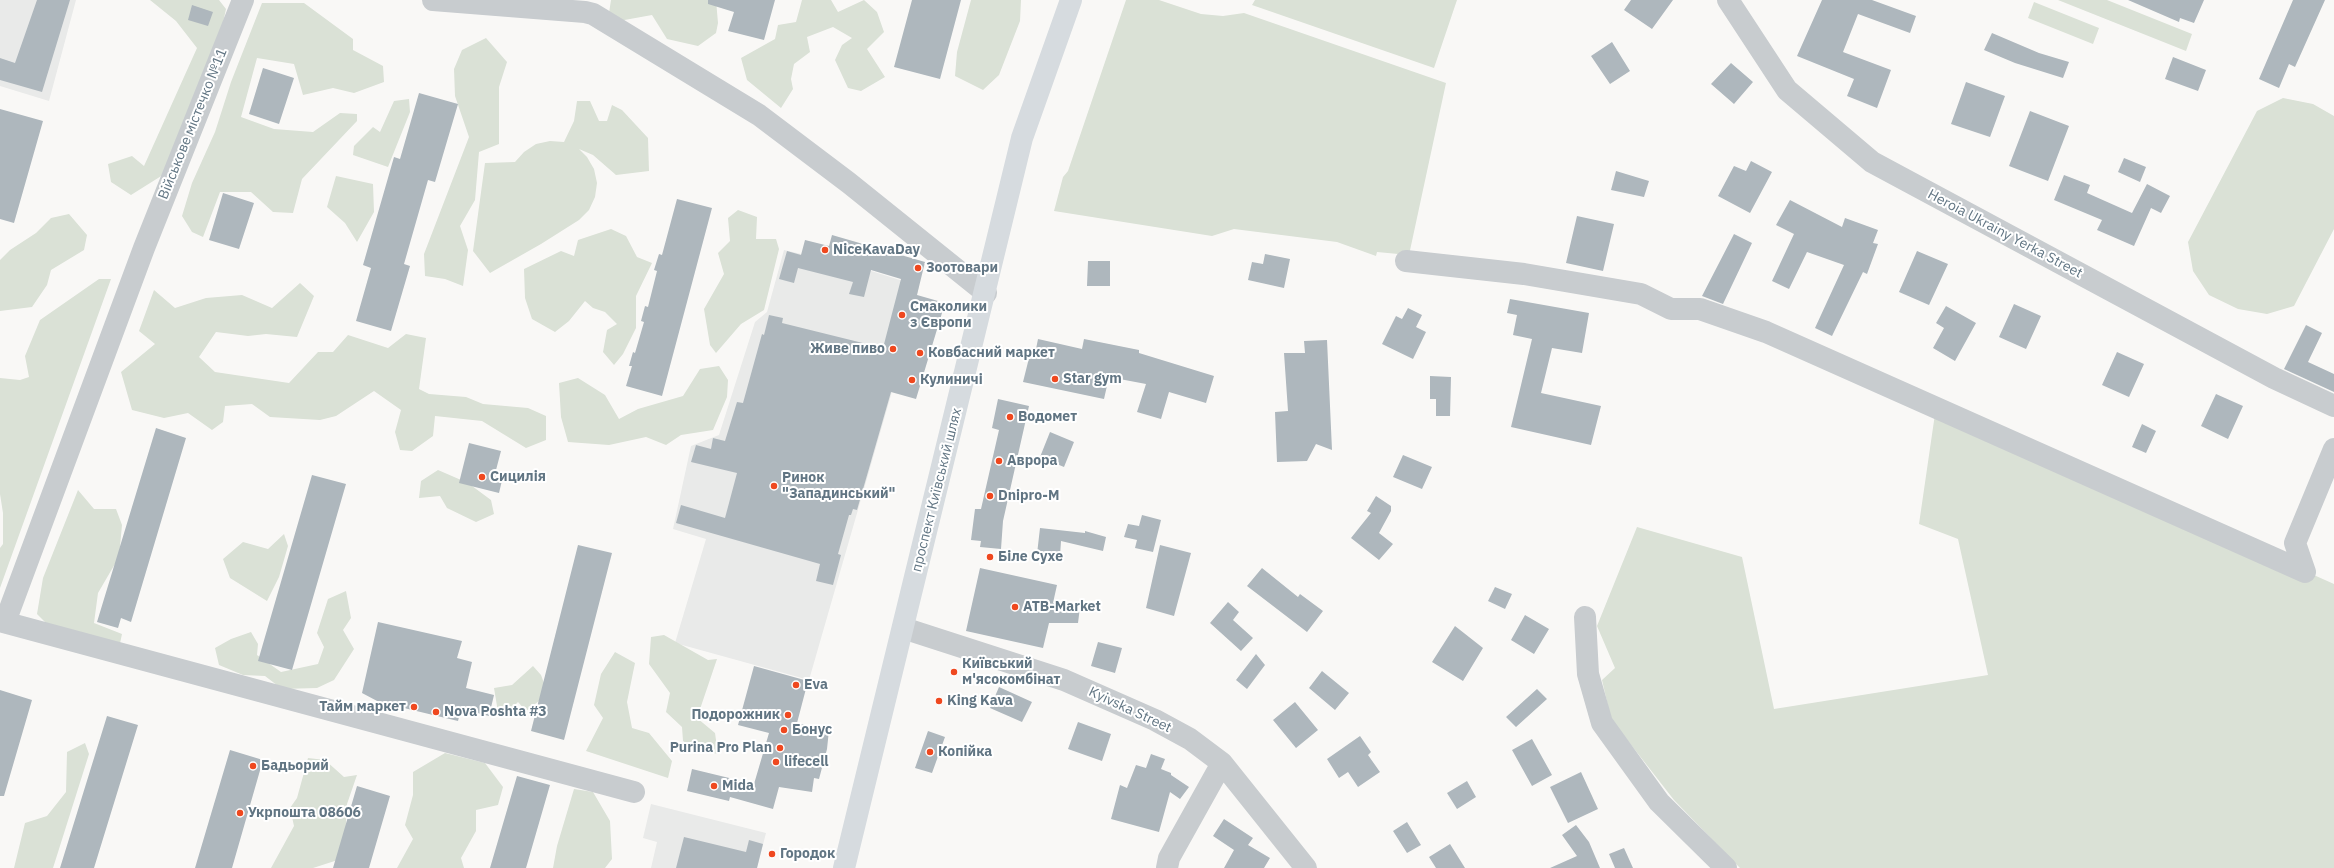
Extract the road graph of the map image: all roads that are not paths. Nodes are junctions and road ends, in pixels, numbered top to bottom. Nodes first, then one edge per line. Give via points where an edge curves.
1 (243, 0) edge
2 (433, 0) edge
3 (1071, 0) edge
4 (1728, 0) edge
5 (1406, 261) dead end
6 (986, 293) junction
7 (2334, 406) edge
8 (2334, 449) edge
9 (1585, 617) dead end
10 (3, 622) edge
11 (903, 628) junction
12 (1222, 763) junction
13 (634, 792) dead end
14 (844, 868) edge
15 (1167, 868) edge
16 (1306, 868) edge
17 (1726, 868) edge

1 - 10 street, Військове містечко №11 via 144,248
2 - 6 street via 593,14 760,115
3 - 6 main road, проспект Київський шлях via 1022,138
4 - 7 street, Heroia Ukrainy Yerka Street via 1787,90 1872,162 2274,378
5 - 8 street via 1524,274 1642,294 1671,309 1700,309 1715,314 1774,335 2305,572 2295,544
6 - 11 main road, проспект Київський шлях
9 - 17 street via 1588,674 1602,723 1659,802
10 - 13 street
11 - 12 street, Kyivska Street via 1064,680 1155,720 1190,739
11 - 14 main road, проспект Київський шлях
12 - 15 street via 1169,858
12 - 16 street, Kyivska Street

